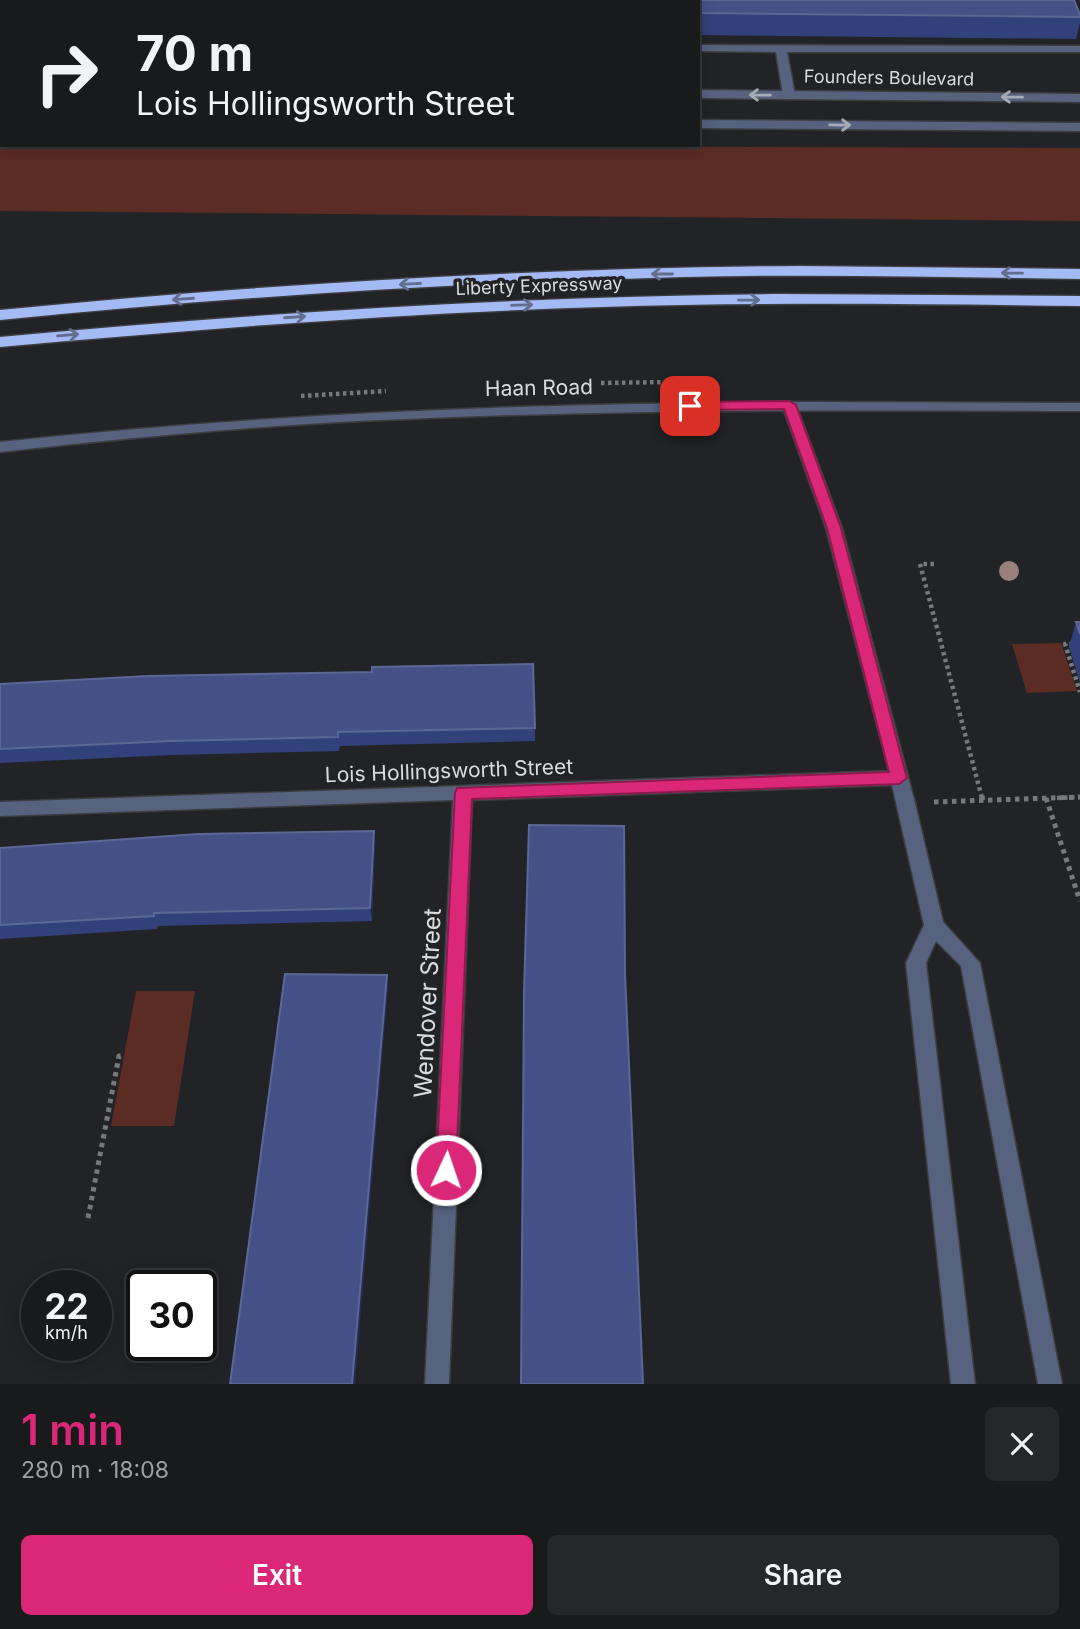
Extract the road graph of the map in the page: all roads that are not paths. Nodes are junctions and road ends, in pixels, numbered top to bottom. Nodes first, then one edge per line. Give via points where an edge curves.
1 (700, 48) edge
2 (781, 48) junction
3 (1080, 49) edge
4 (700, 94) edge
5 (789, 95) junction
6 (1080, 98) edge
7 (700, 124) edge
8 (1080, 127) edge
9 (1080, 274) edge
10 (1080, 301) edge
11 (0, 315) edge
12 (0, 342) edge
13 (789, 405) junction
14 (1080, 407) edge
15 (0, 447) edge
16 (899, 778) junction
17 (463, 793) junction
18 (0, 809) edge
19 (934, 925) junction
20 (437, 1384) edge
21 (963, 1384) edge
22 (1050, 1384) edge

1 - 2 street
2 - 3 street
2 - 5 street
5 -> 4 street, Founders Boulevard
6 -> 5 street, Founders Boulevard
7 -> 8 street
9 -> 11 highway, Liberty Expressway via 631,274 379,285
12 -> 10 highway, Liberty Expressway via 390,310 818,298
13 - 14 street, Haan Road
13 - 15 street, Haan Road via 466,410 295,419
13 - 16 street via 834,528
16 - 17 street, Lois Hollingsworth Street
16 - 19 street
17 - 18 street, Lois Hollingsworth Street
17 - 20 street, Wendover Street
19 - 21 street via 916,963
19 - 22 street via 970,963

